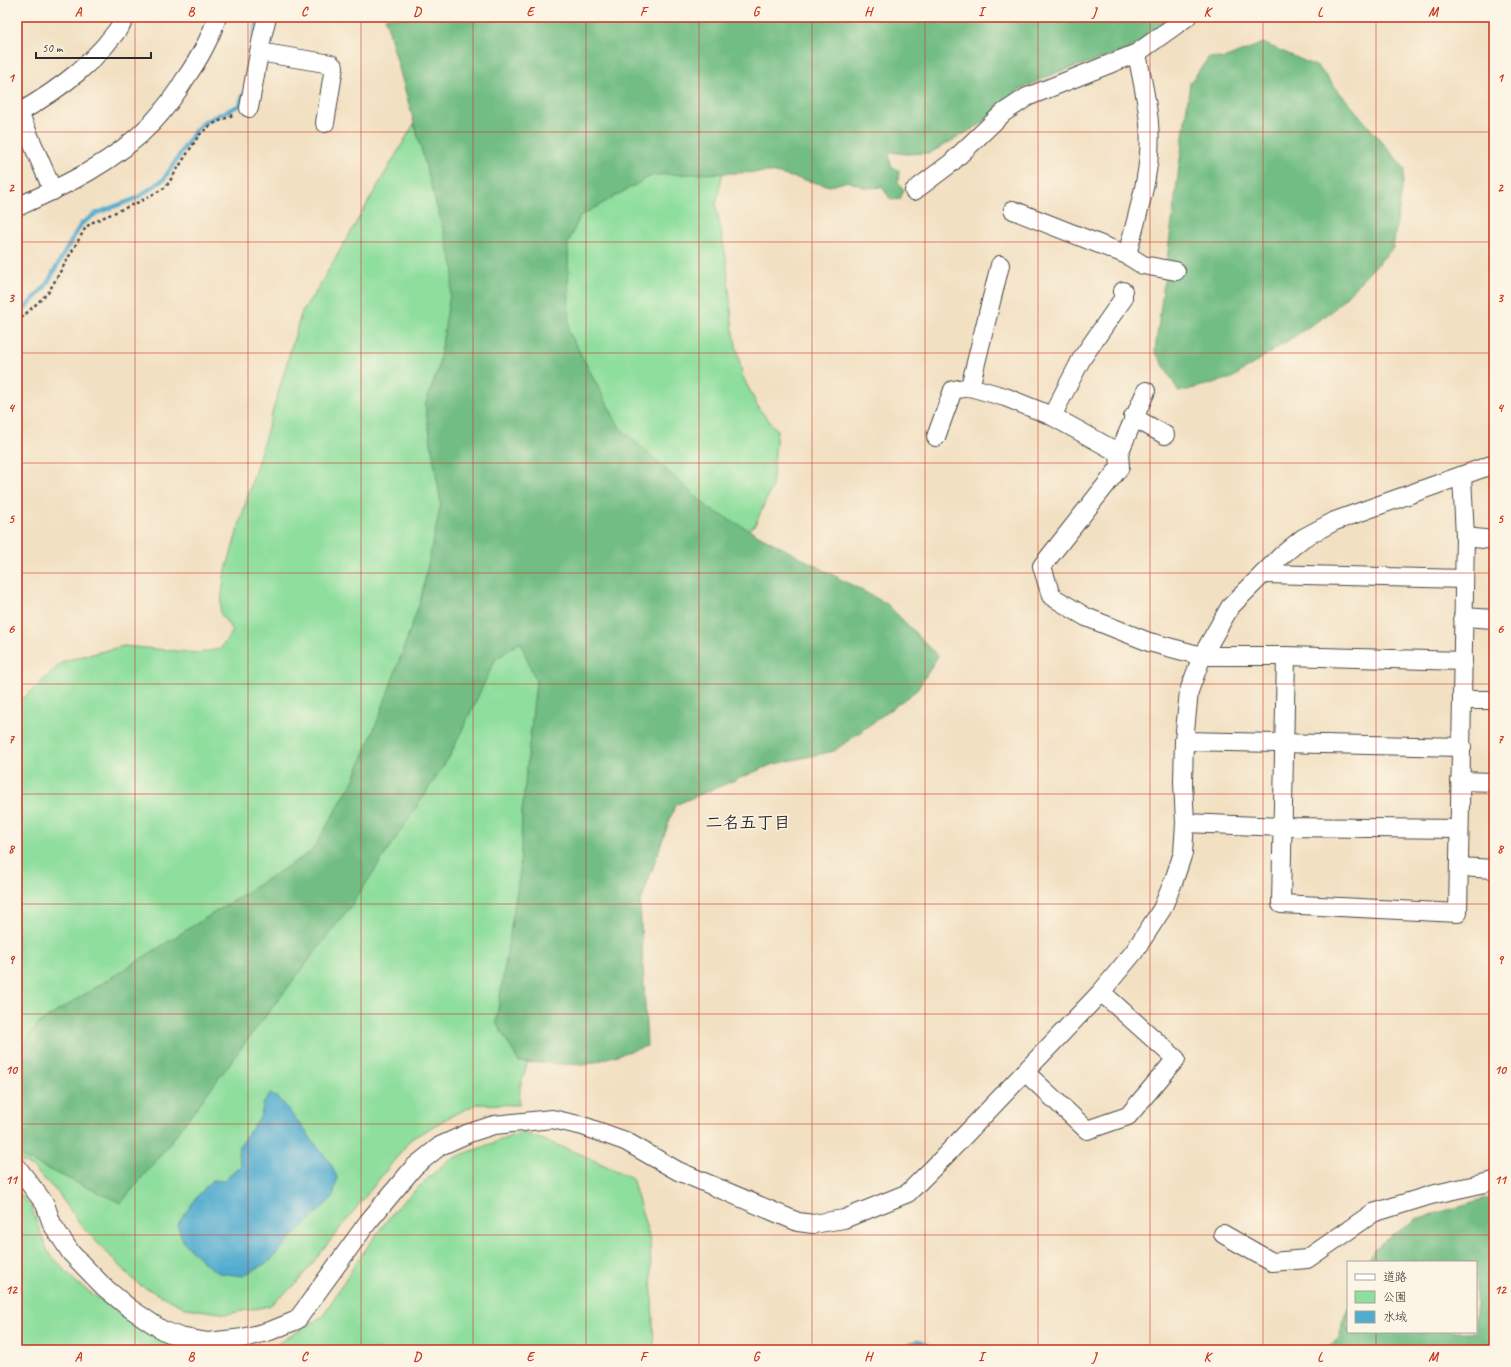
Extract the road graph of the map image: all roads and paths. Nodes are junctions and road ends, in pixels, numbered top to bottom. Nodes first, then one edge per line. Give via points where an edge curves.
1 (126, 17) edge
2 (217, 17) edge
3 (267, 17) edge
4 (1187, 17) edge
5 (259, 52) junction
6 (1136, 53) junction
7 (248, 108) joint
8 (18, 111) edge
9 (325, 123) dead end
10 (53, 191) junction
11 (914, 191) dead end
12 (17, 207) edge
13 (1013, 210) dead end
14 (1127, 255) junction
15 (1000, 265) dead end
16 (1176, 271) dead end
17 (1123, 291) dead end
18 (17, 322) edge
19 (970, 387) junction
20 (1146, 391) dead end
21 (1052, 416) junction
22 (1134, 417) junction
23 (1165, 435) dead end
24 (936, 437) dead end
25 (1119, 453) junction
26 (1494, 464) edge
27 (1462, 476) junction
28 (1465, 537) junction
29 (1494, 540) edge
30 (1263, 574) junction
31 (1464, 579) junction
32 (1463, 617) junction
33 (1494, 619) edge
34 (1202, 656) junction
35 (1286, 656) junction
36 (1463, 661) junction
37 (1462, 700) junction
38 (1494, 700) edge
39 (1184, 742) junction
40 (1284, 743) junction
41 (1462, 747) junction
42 (1460, 781) junction
43 (1494, 782) edge
44 (1185, 823) junction
45 (1284, 827) junction
46 (1460, 829) junction
47 (1460, 867) junction
48 (1494, 869) edge
49 (1101, 992) junction
50 (1025, 1072) junction
51 (17, 1167) edge
52 (1494, 1181) edge
53 (1223, 1234) dead end

1 - 8 street via 107,45 73,78
2 - 10 street via 212,34 197,61 177,92 152,123 117,154
3 - 5 street
4 - 6 street
5 - 7 street
5 - 9 street via 331,64 334,67
6 - 11 street via 1027,96 1003,113 951,163
6 - 14 street via 1149,123 1149,146 1144,189
7 - 18 path via 211,125 199,135 166,187 86,227 48,293
8 - 10 street
10 - 12 street
13 - 14 street
14 - 16 street via 1143,265
15 - 19 street
17 - 21 street via 1123,298 1082,358
19 - 21 street via 1005,397
19 - 24 street via 953,390
20 - 22 street
21 - 25 street
22 - 23 street
22 - 25 street
25 - 34 street via 1120,467 1042,566 1051,596 1086,617 1149,642
26 - 27 street
27 - 28 street
27 - 30 street via 1335,521 1304,538 1280,556
28 - 29 street
28 - 31 street
30 - 31 street
30 - 34 street via 1230,607
31 - 32 street
32 - 33 street
32 - 36 street
34 - 35 street
34 - 39 street via 1189,691
35 - 36 street
35 - 40 street
36 - 37 street
37 - 38 street
37 - 41 street
39 - 40 street
39 - 44 street
40 - 41 street
40 - 45 street
41 - 42 street
42 - 43 street
42 - 46 street
44 - 45 street
44 - 49 street via 1183,853 1162,909 1134,952
45 - 46 street
45 - 47 street via 1281,904 1458,913
46 - 47 street
47 - 48 street
49 - 50 street
49 - 50 street via 1176,1059 1128,1116 1087,1130
50 - 51 street via 908,1193 844,1219 813,1224 798,1222 685,1174 625,1141 583,1126 552,1119 494,1125 469,1133 440,1146 414,1167 368,1222 297,1320 243,1338 208,1342 162,1330 104,1287 71,1253 52,1224 45,1204
52 - 53 street via 1373,1213 1307,1259 1272,1262

